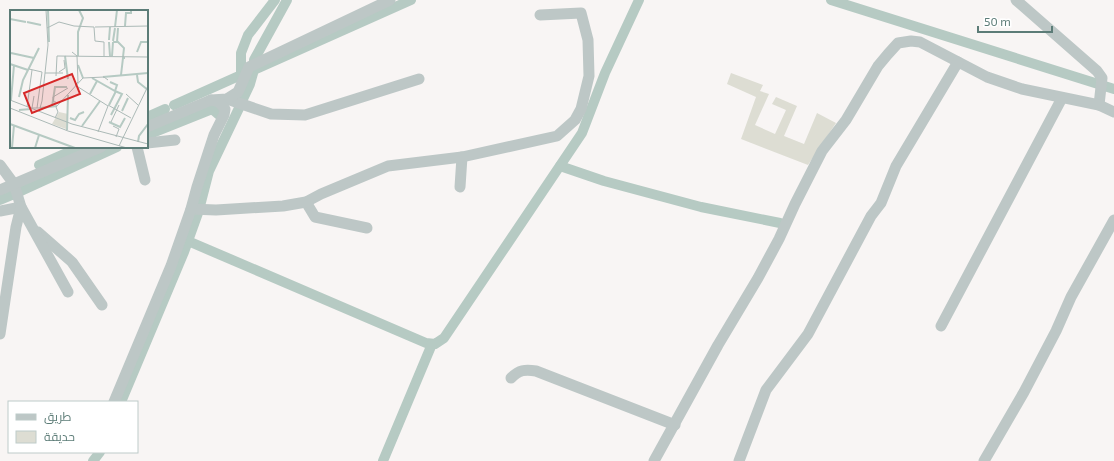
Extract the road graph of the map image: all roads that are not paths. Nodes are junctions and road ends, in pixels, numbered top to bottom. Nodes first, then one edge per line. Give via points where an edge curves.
1 (390, 0) edge
2 (1016, 0) edge
3 (540, 15) dead end
4 (958, 62) junction
5 (419, 79) dead end
6 (1062, 98) junction
7 (227, 99) junction
8 (211, 100) junction
9 (1099, 105) junction
10 (1114, 112) edge
11 (148, 127) edge
12 (175, 140) dead end
13 (148, 143) edge
14 (99, 148) edge
15 (137, 148) edge
16 (462, 157) junction
17 (0, 165) edge
18 (145, 180) dead end
19 (14, 184) junction
20 (460, 187) dead end
21 (0, 190) edge
22 (306, 202) junction
23 (21, 207) junction
24 (191, 209) junction
25 (0, 211) edge
26 (1114, 220) edge
27 (32, 226) junction
28 (368, 228) dead end
29 (68, 292) dead end
30 (102, 305) dead end
31 (941, 326) dead end
32 (0, 334) edge
33 (511, 378) dead end
34 (114, 401) edge
35 (675, 425) junction
36 (654, 461) edge
37 (739, 461) edge
38 (984, 461) edge

1 - 7 street via 249,67 238,92
2 - 9 street via 1097,71 1102,78
3 - 16 street via 581,13 588,40 589,76 576,120 557,136
4 - 6 street via 987,77 1015,87
4 - 35 street via 929,46 911,41 898,43 878,66 846,120 822,151 779,239
4 - 37 street via 896,166 881,203 808,334 766,390
5 - 7 street via 305,115 271,114
6 - 9 street
6 - 31 street
7 - 8 street
8 - 11 street
8 - 24 street via 219,102 225,109 224,115 214,135
9 - 10 street
12 - 13 street
14 - 19 street
15 - 18 street
16 - 20 street
16 - 22 street via 388,166
17 - 19 street
19 - 21 street
19 - 23 street
22 - 24 street via 283,206
22 - 28 street via 315,217
23 - 25 street
23 - 27 street
23 - 32 street
24 - 34 street via 171,266
26 - 38 street via 1071,297 1024,392
27 - 29 street
27 - 30 street via 72,262
33 - 35 street via 525,369 536,371
35 - 36 street

